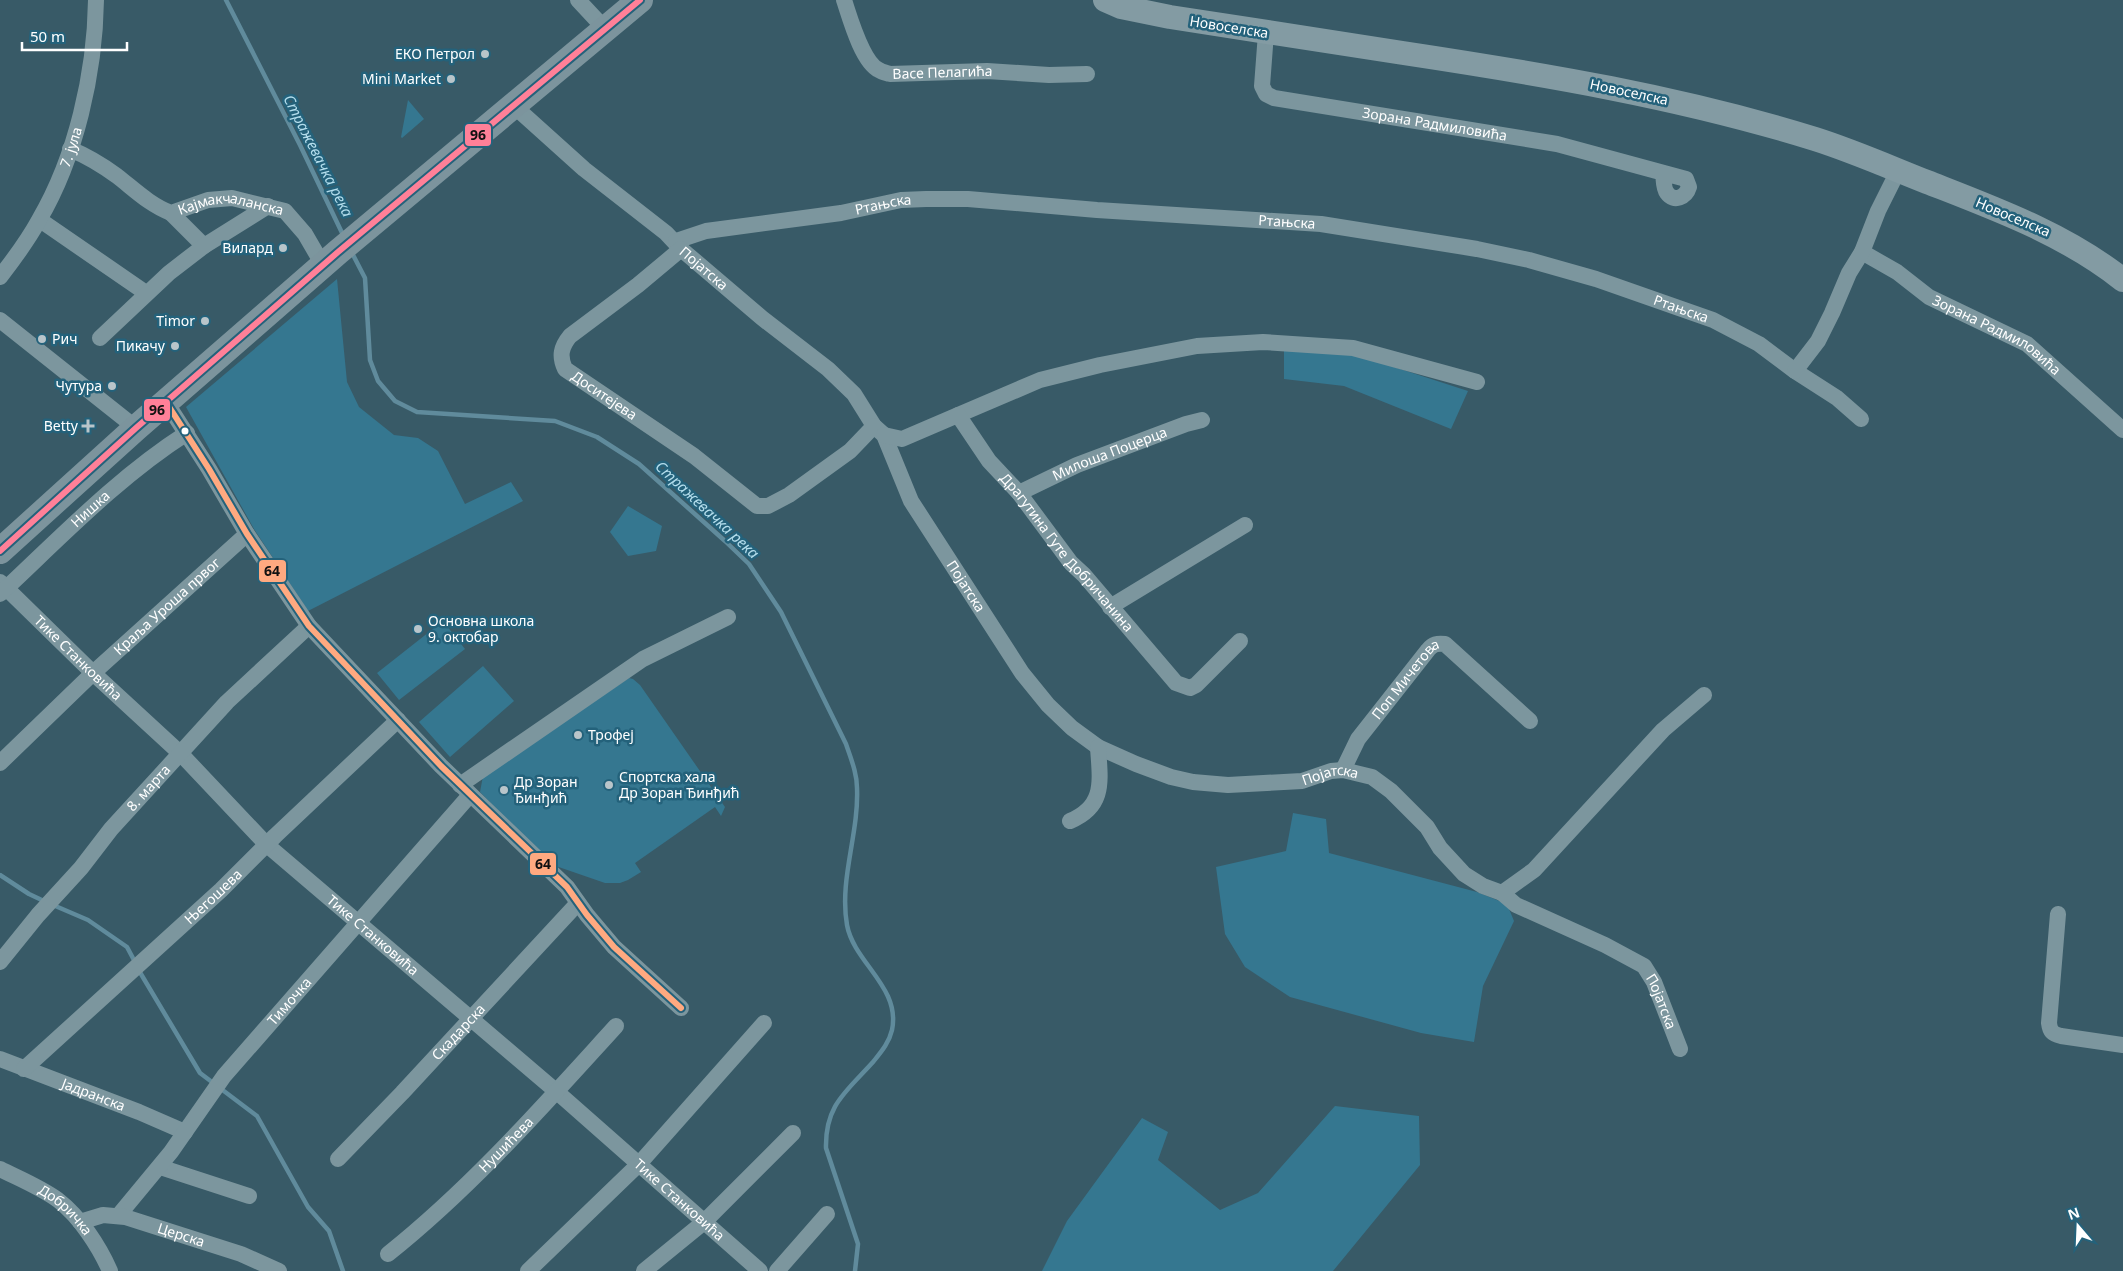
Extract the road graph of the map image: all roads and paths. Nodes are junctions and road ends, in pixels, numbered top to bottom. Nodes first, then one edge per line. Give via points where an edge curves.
1 (96, 0) edge
2 (578, 0) edge
3 (639, 0) edge
4 (844, 0) edge
5 (1105, 0) edge
6 (605, 29) junction
7 (1266, 33) junction
8 (1087, 74) dead end
9 (514, 106) junction
10 (70, 149) junction
11 (1898, 170) junction
12 (1663, 173) dead end
13 (268, 206) junction
14 (172, 213) junction
15 (40, 220) junction
16 (678, 245) junction
17 (204, 246) junction
18 (1862, 252) junction
19 (331, 258) junction
20 (0, 277) edge
21 (2123, 280) edge
22 (146, 292) junction
23 (0, 320) edge
24 (100, 338) dead end
25 (1795, 371) junction
26 (1477, 382) dead end
27 (166, 402) junction
28 (958, 415) junction
29 (1860, 419) dead end
30 (1202, 420) dead end
31 (136, 428) junction
32 (879, 430) junction
33 (2123, 430) edge
34 (187, 433) junction
35 (1019, 493) junction
36 (1245, 525) dead end
37 (247, 534) junction
38 (0, 551) edge
39 (2, 588) edge
40 (1110, 607) junction
41 (728, 617) dead end
42 (309, 626) junction
43 (1240, 641) dead end
44 (93, 673) junction
45 (1704, 695) dead end
46 (398, 720) junction
47 (1530, 721) dead end
48 (1098, 747) junction
49 (182, 754) junction
50 (0, 763) edge
51 (1343, 770) junction
52 (465, 790) junction
53 (1070, 821) dead end
54 (267, 845) junction
55 (1502, 893) junction
56 (578, 903) junction
57 (2058, 914) dead end
58 (359, 922) junction
59 (0, 962) edge
60 (681, 1008) dead end
61 (470, 1018) junction
62 (764, 1023) dead end
63 (616, 1026) dead end
64 (2123, 1045) edge
65 (1680, 1048) dead end
66 (0, 1059) edge
67 (24, 1069) junction
68 (557, 1092) junction
69 (185, 1132) junction
70 (793, 1133) dead end
71 (338, 1159) dead end
72 (639, 1164) junction
73 (160, 1166) junction
74 (0, 1169) edge
75 (250, 1196) dead end
76 (827, 1214) dead end
77 (118, 1216) junction
78 (80, 1222) junction
79 (704, 1222) junction
80 (388, 1254) dead end
81 (110, 1271) edge
82 (279, 1271) edge
83 (528, 1271) edge
84 (644, 1271) edge
85 (760, 1271) edge
86 (777, 1271) edge

1 - 10 street, 7. јула via 88,85
2 - 6 street
3 - 6 main road
4 - 8 street, Васе Пелагића via 870,62 878,70 890,74 987,71
5 - 7 street, Новоселска via 1121,7
6 - 9 main road
7 - 11 street, Новоселска via 1484,65 1642,93 1814,138
7 - 12 street, Зорана Радмиловића via 1262,86 1266,94 1274,98 1557,144
9 - 16 street, Појатска via 584,169
9 - 19 main road
10 - 14 street, Кајмакчаланска via 116,175 156,207
10 - 15 street, 7. јула
11 - 18 street
11 - 21 street, Новоселска via 2055,235
13 - 14 street, Кајмакчаланска via 232,198 208,200
13 - 17 street
13 - 19 street, Кајмакчаланска via 285,210
14 - 17 street, Кајмакчаланска
15 - 20 street, 7. јула
15 - 22 street
16 - 25 street, Ртањска via 706,231 841,213 901,200 926,199 968,199 1321,224 1477,249 1596,279 1713,320 1759,344
16 - 32 street, Појатска via 762,318 828,368 854,394
16 - 32 street, Доситејева via 638,285 570,336 561,351 565,369 694,456 757,506 768,506 788,495
17 - 22 street
18 - 25 street via 1818,341
18 - 33 street, Зорана Радмиловића via 1897,272 1929,297 2027,344
19 - 27 main road
22 - 24 street
23 - 31 street
25 - 29 street, Ртањска via 1837,398
26 - 28 street via 1353,348 1263,342 1197,346 1040,380
27 - 31 main road
27 - 34 street
28 - 32 street via 902,439
28 - 35 street, Драгутина Гуте Добричанина via 989,460
30 - 35 street, Милоша Поцерца via 1077,465
31 - 38 main road
32 - 48 street, Појатска via 911,501 1022,673 1048,705
34 - 37 street
34 - 39 street, Нишка via 157,452
35 - 40 street, Драгутина Гуте Добричанина via 1071,563
36 - 40 street
37 - 42 street
37 - 44 street, Краља Уроша првог
39 - 44 street, Тике Станковића
40 - 43 street, Драгутина Гуте Добричанина via 1158,665 1176,683 1190,688
41 - 52 street, Тимочка via 643,659
42 - 46 street
42 - 49 street, 8. марта via 228,702
44 - 49 street, Тике Станковића
44 - 50 street, Краља Уроша првог
45 - 55 street via 1663,730 1534,870
46 - 52 street
46 - 54 street, Његошева
47 - 51 street, Поп Мичетова via 1445,644 1439,643 1432,645 1358,739
48 - 51 street, Појатска via 1136,764 1193,782 1228,785 1302,781
48 - 53 street via 1100,772 1095,801 1090,810
49 - 54 street, Тике Станковића
49 - 59 street, 8. марта via 111,829
51 - 55 street, Појатска via 1372,777 1391,791 1427,827 1440,848 1464,874
52 - 56 street via 568,887
52 - 58 street, Тимочка
54 - 58 street, Тике Станковића
54 - 67 street, Његошева
55 - 65 street, Појатска via 1516,906 1644,966 1654,982
56 - 60 street via 614,947
56 - 61 street, Скадарска
57 - 64 street via 2050,1030 2060,1036
58 - 61 street, Тике Станковића
58 - 69 street, Тимочка via 222,1078
61 - 68 street, Тике Станковића
61 - 71 street, Скадарска
62 - 72 street
63 - 68 street, Нушићева
66 - 67 street, Јадранска
67 - 69 street, Јадранска
68 - 72 street, Тике Станковића
68 - 80 street, Нушићева via 460,1192
69 - 73 street, Тимочка
70 - 79 street
72 - 79 street, Тике Станковића
72 - 83 street
73 - 75 street
73 - 77 street, Тимочка
74 - 78 street, Добричка via 58,1200
76 - 86 street
77 - 78 street, Церска via 97,1216
77 - 82 street, Церска via 232,1251
78 - 81 street, Добричка
79 - 84 street
79 - 85 street, Тике Станковића

